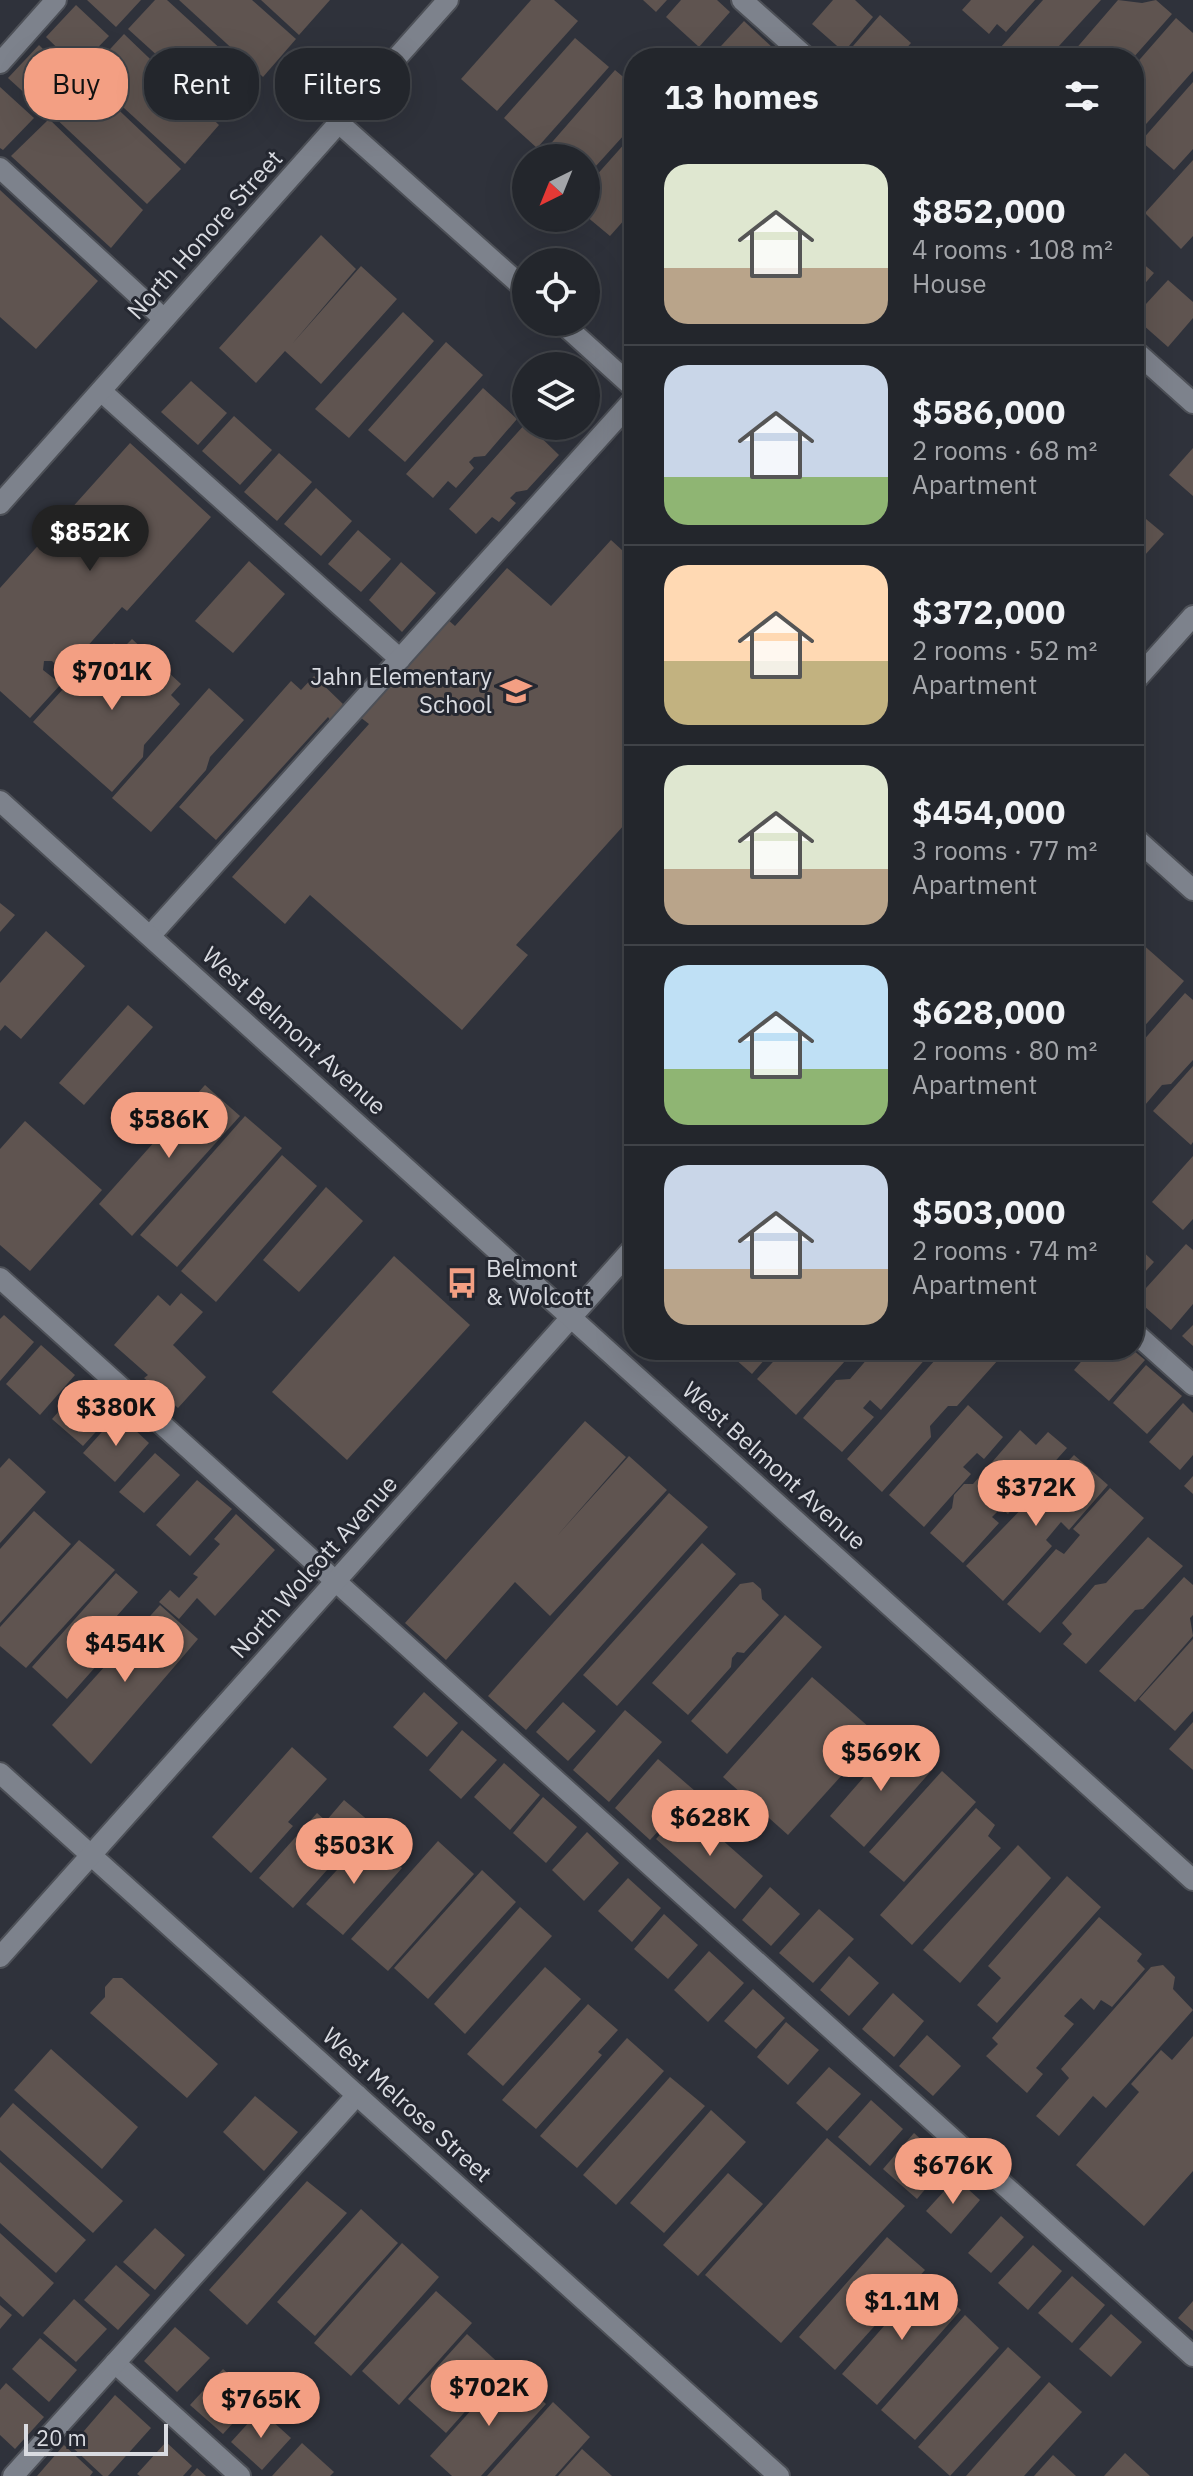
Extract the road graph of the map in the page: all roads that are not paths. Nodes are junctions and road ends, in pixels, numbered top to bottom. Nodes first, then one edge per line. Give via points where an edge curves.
1 (56, 0) edge
2 (448, 0) edge
3 (742, 0) edge
4 (796, 48) edge
5 (0, 63) edge
6 (339, 123) junction
7 (0, 168) edge
8 (512, 277) edge
9 (164, 319) junction
10 (576, 336) edge
11 (1144, 359) edge
12 (624, 379) edge
13 (101, 391) junction
14 (1193, 403) edge
15 (624, 410) edge
16 (0, 504) edge
17 (1193, 616) edge
18 (400, 659) junction
19 (1144, 671) edge
20 (0, 801) edge
21 (1144, 846) edge
22 (1193, 890) edge
23 (150, 936) junction
24 (624, 1258) edge
25 (0, 1278) edge
26 (572, 1317) junction
27 (1144, 1341) edge
28 (1193, 1385) edge
29 (336, 1581) junction
30 (0, 1773) edge
31 (91, 1856) junction
32 (1193, 1880) edge
33 (0, 1957) edge
34 (357, 2095) junction
35 (1193, 2356) edge
36 (115, 2363) junction
37 (13, 2476) edge
38 (240, 2476) edge
39 (779, 2476) edge

1 - 5 street
2 - 6 street, North Honore Street
3 - 4 street
6 - 8 street
6 - 9 street, North Honore Street
7 - 9 street
9 - 13 street, North Honore Street
10 - 12 street
11 - 14 street
13 - 16 street, North Honore Street
13 - 18 street
15 - 18 street
17 - 19 street
18 - 23 street
20 - 23 street, West Belmont Avenue
21 - 22 street
23 - 26 street, West Belmont Avenue
24 - 26 street, North Wolcott Avenue
25 - 29 street
26 - 29 street, North Wolcott Avenue
26 - 32 street, West Belmont Avenue
27 - 28 street
29 - 31 street, North Wolcott Avenue
29 - 35 street
30 - 31 street, West Melrose Street
31 - 33 street, North Wolcott Avenue
31 - 34 street, West Melrose Street
34 - 36 street
34 - 39 street, West Melrose Street
36 - 37 street
36 - 38 street

